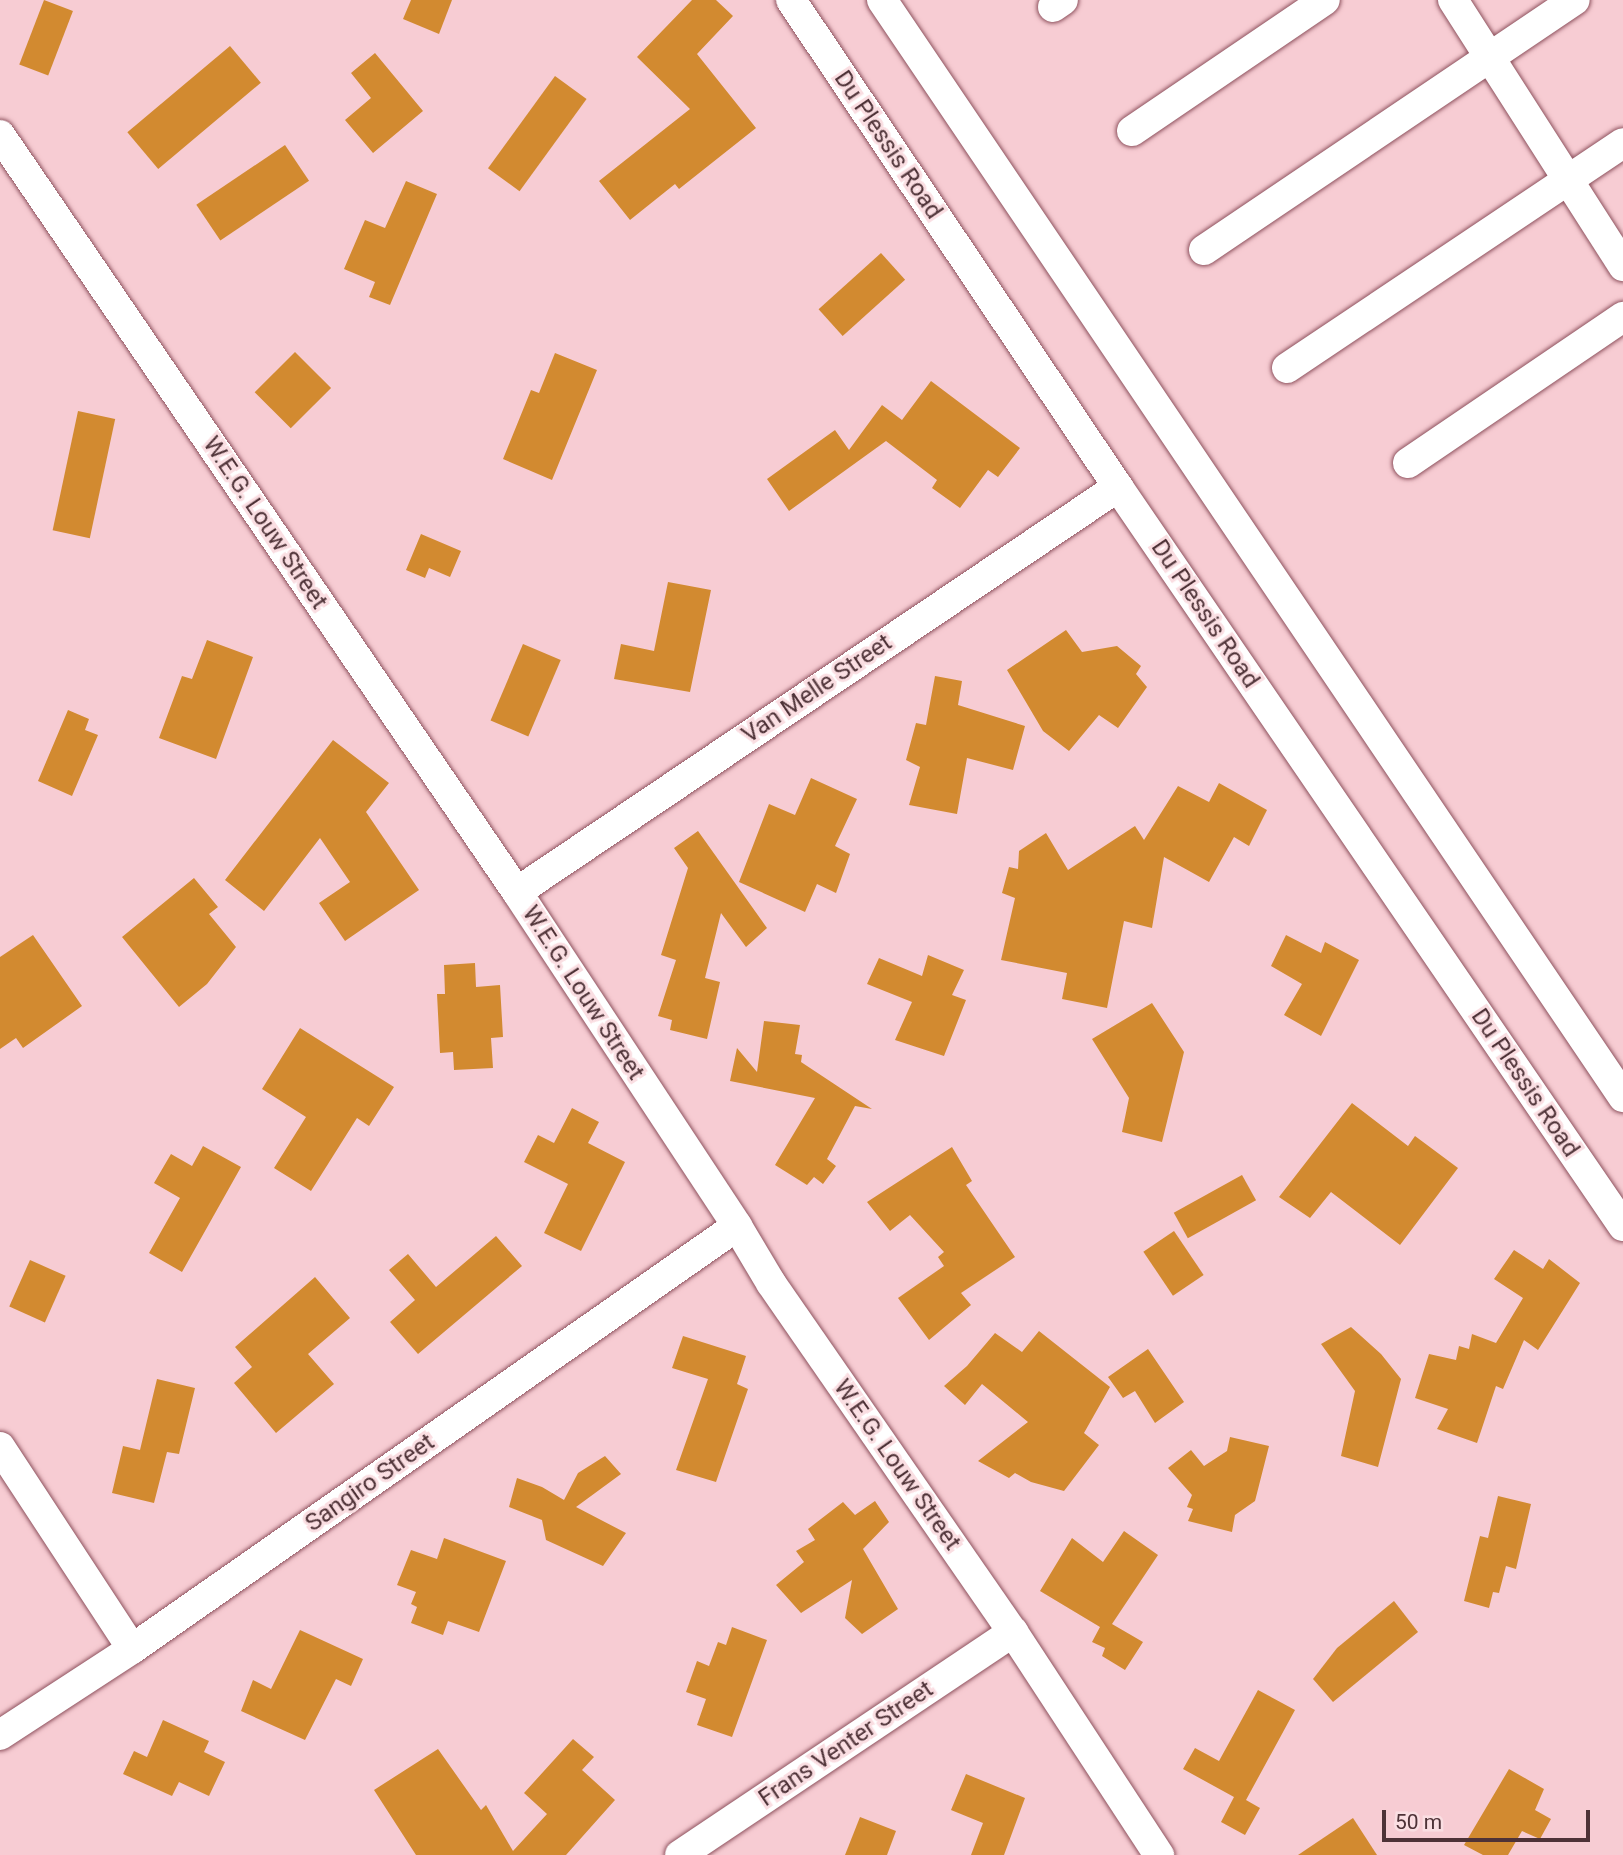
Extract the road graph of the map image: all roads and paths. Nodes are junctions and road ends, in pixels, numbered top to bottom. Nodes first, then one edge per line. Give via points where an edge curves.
1 (791, 0) edge
2 (882, 0) edge
3 (1325, 0) edge
4 (1453, 0) edge
5 (1574, 0) edge
6 (1489, 57) junction
7 (1132, 131) dead end
8 (0, 135) edge
9 (1623, 144) edge
10 (1567, 180) junction
11 (1203, 250) dead end
12 (1623, 265) edge
13 (1623, 317) edge
14 (1287, 368) dead end
15 (1408, 463) dead end
16 (1118, 487) junction
17 (517, 892) junction
18 (1623, 1097) edge
19 (737, 1226) junction
20 (1623, 1226) edge
21 (0, 1447) edge
22 (1013, 1632) junction
23 (132, 1649) junction
24 (0, 1735) edge
25 (680, 1855) edge
26 (1159, 1855) edge

1 - 16 street, Du Plessis Road
2 - 18 street
3 - 7 street
4 - 6 street
5 - 6 street
6 - 10 street
6 - 11 street
8 - 17 street, W.E.G. Louw Street
9 - 10 street
10 - 12 street
10 - 14 street
13 - 15 street
16 - 17 street, Van Melle Street
16 - 20 street, Du Plessis Road
17 - 19 street, W.E.G. Louw Street
19 - 22 street, W.E.G. Louw Street via 771,1283
19 - 23 street, Sangiro Street
21 - 23 street
22 - 25 street, Frans Venter Street
22 - 26 street, W.E.G. Louw Street
23 - 24 street, Sangiro Street

